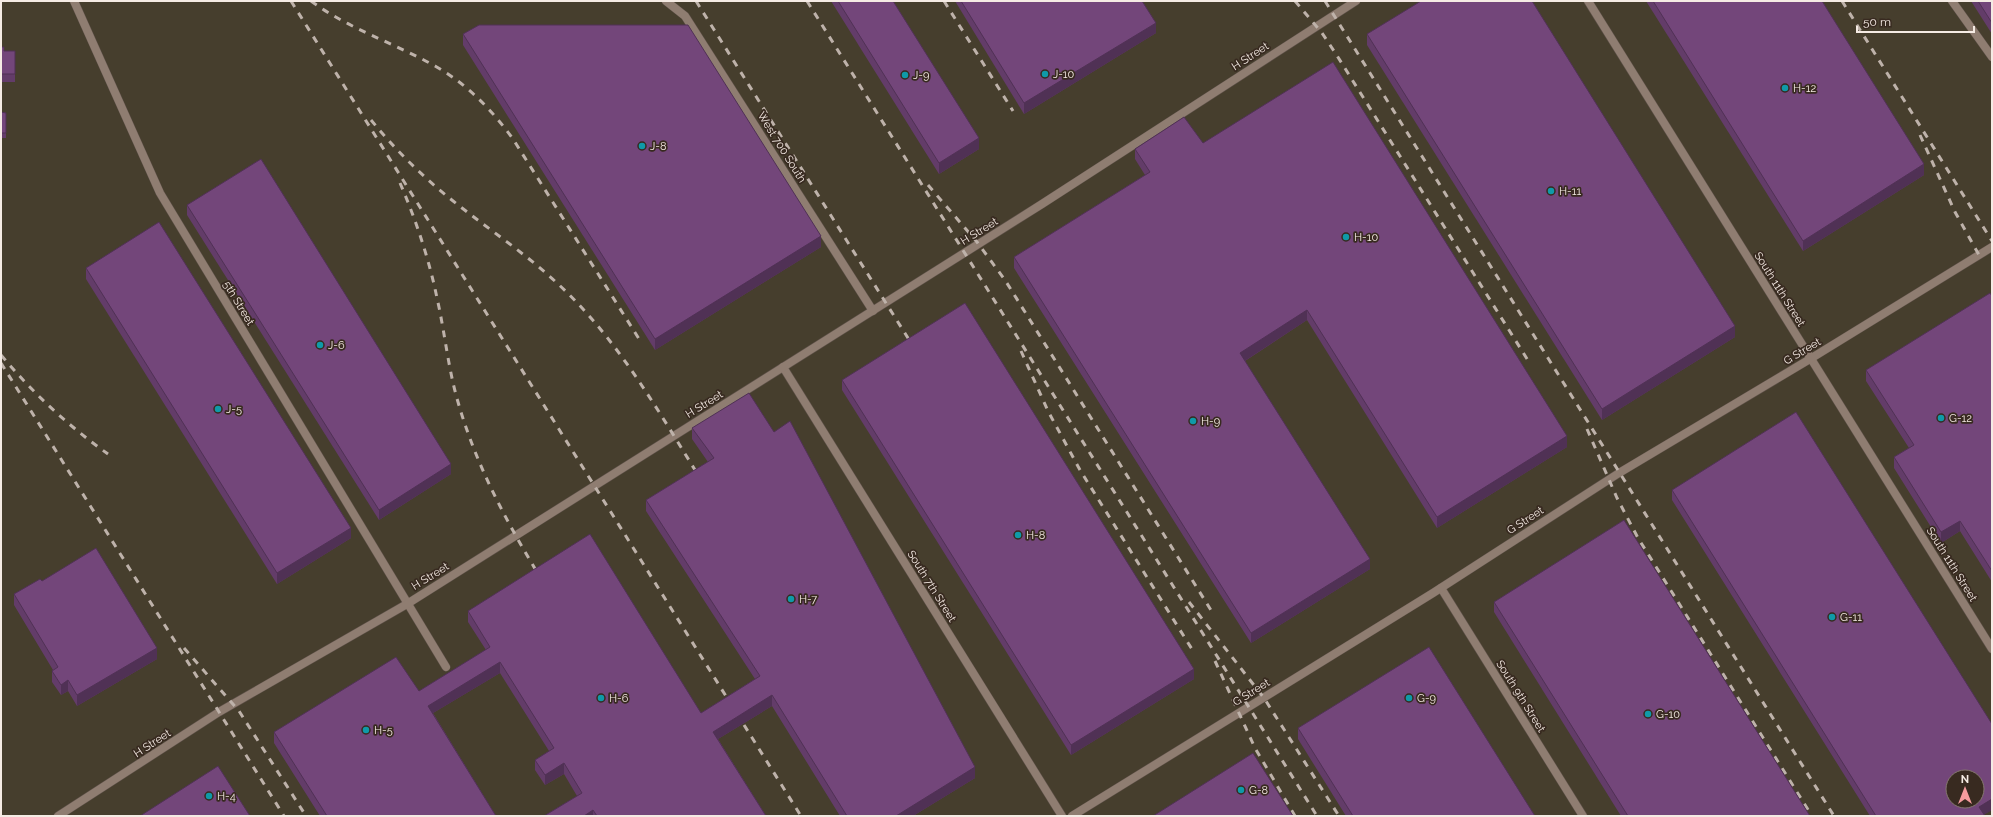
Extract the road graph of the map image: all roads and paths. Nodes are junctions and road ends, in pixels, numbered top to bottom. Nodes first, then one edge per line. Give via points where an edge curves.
1 (74, 1) edge
2 (666, 1) edge
3 (1356, 1) edge
4 (1588, 1) edge
5 (1952, 1) edge
6 (1992, 56) edge
7 (1992, 247) edge
8 (873, 311) junction
9 (1810, 359) junction
10 (783, 367) junction
11 (1441, 588) junction
12 (407, 604) junction
13 (1992, 649) edge
14 (446, 667) dead end
15 (58, 816) edge
16 (1062, 816) edge
17 (1072, 816) edge
18 (1583, 816) edge

1 - 12 lane, 5th Street via 160,193
2 - 8 lane, West 700 South via 685,16
3 - 8 lane, H Street
4 - 9 lane, South 11th Street
5 - 6 lane
7 - 9 lane, G Street
8 - 10 lane, H Street
9 - 11 lane, G Street via 1620,473
9 - 13 lane, South 11th Street
10 - 12 lane, H Street
10 - 16 lane, South 7th Street
11 - 17 lane, G Street
11 - 18 lane, South 9th Street
12 - 14 lane, 5th Street
12 - 15 lane, H Street via 219,712

